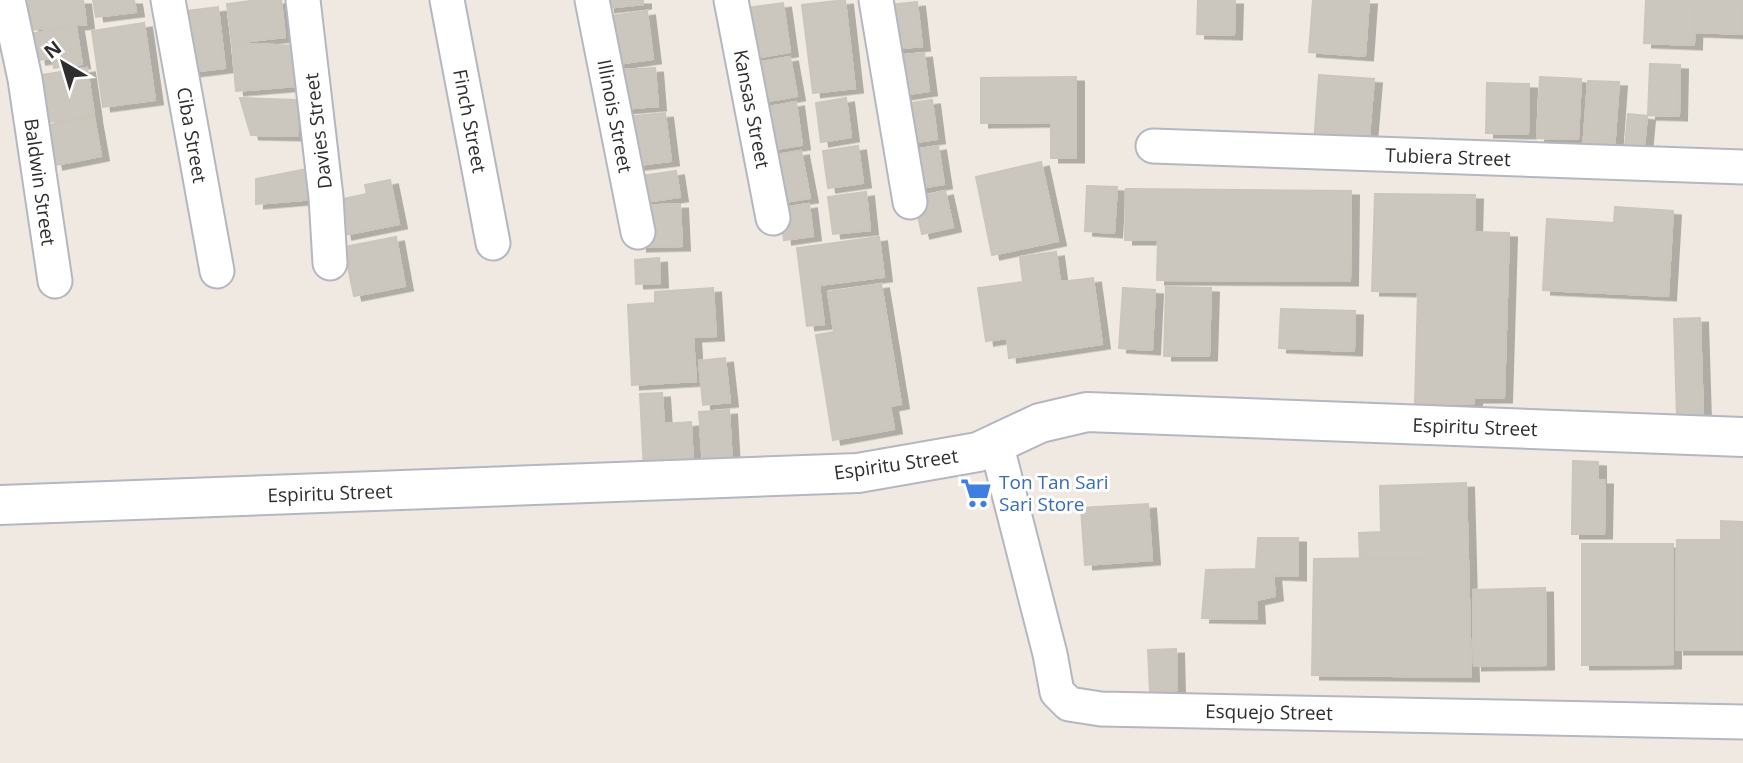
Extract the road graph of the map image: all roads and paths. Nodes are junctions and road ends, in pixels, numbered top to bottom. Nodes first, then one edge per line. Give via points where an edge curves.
1 (8, 0) edge
2 (168, 0) edge
3 (303, 0) edge
4 (447, 0) edge
5 (592, 0) edge
6 (732, 0) edge
7 (876, 0) edge
8 (1153, 146) dead end
9 (1743, 167) edge
10 (910, 202) dead end
11 (773, 218) dead end
12 (638, 232) dead end
13 (493, 243) dead end
14 (330, 263) dead end
15 (217, 271) dead end
16 (55, 281) dead end
17 (1743, 437) edge
18 (996, 443) junction
19 (0, 505) edge
20 (1743, 722) edge

1 - 16 street, Baldwin Street via 25,79
2 - 15 street, Ciba Street
3 - 14 street, Davies Street
4 - 13 street, Finch Street
5 - 12 street, Illinois Street
6 - 11 street, Kansas Street
7 - 10 street
8 - 9 street, Tubiera Street
17 - 18 street, Espiritu Street via 1087,412
18 - 19 street, Espiritu Street via 978,452 858,474
18 - 20 street, Esquejo Street via 1057,692 1069,704 1101,709

